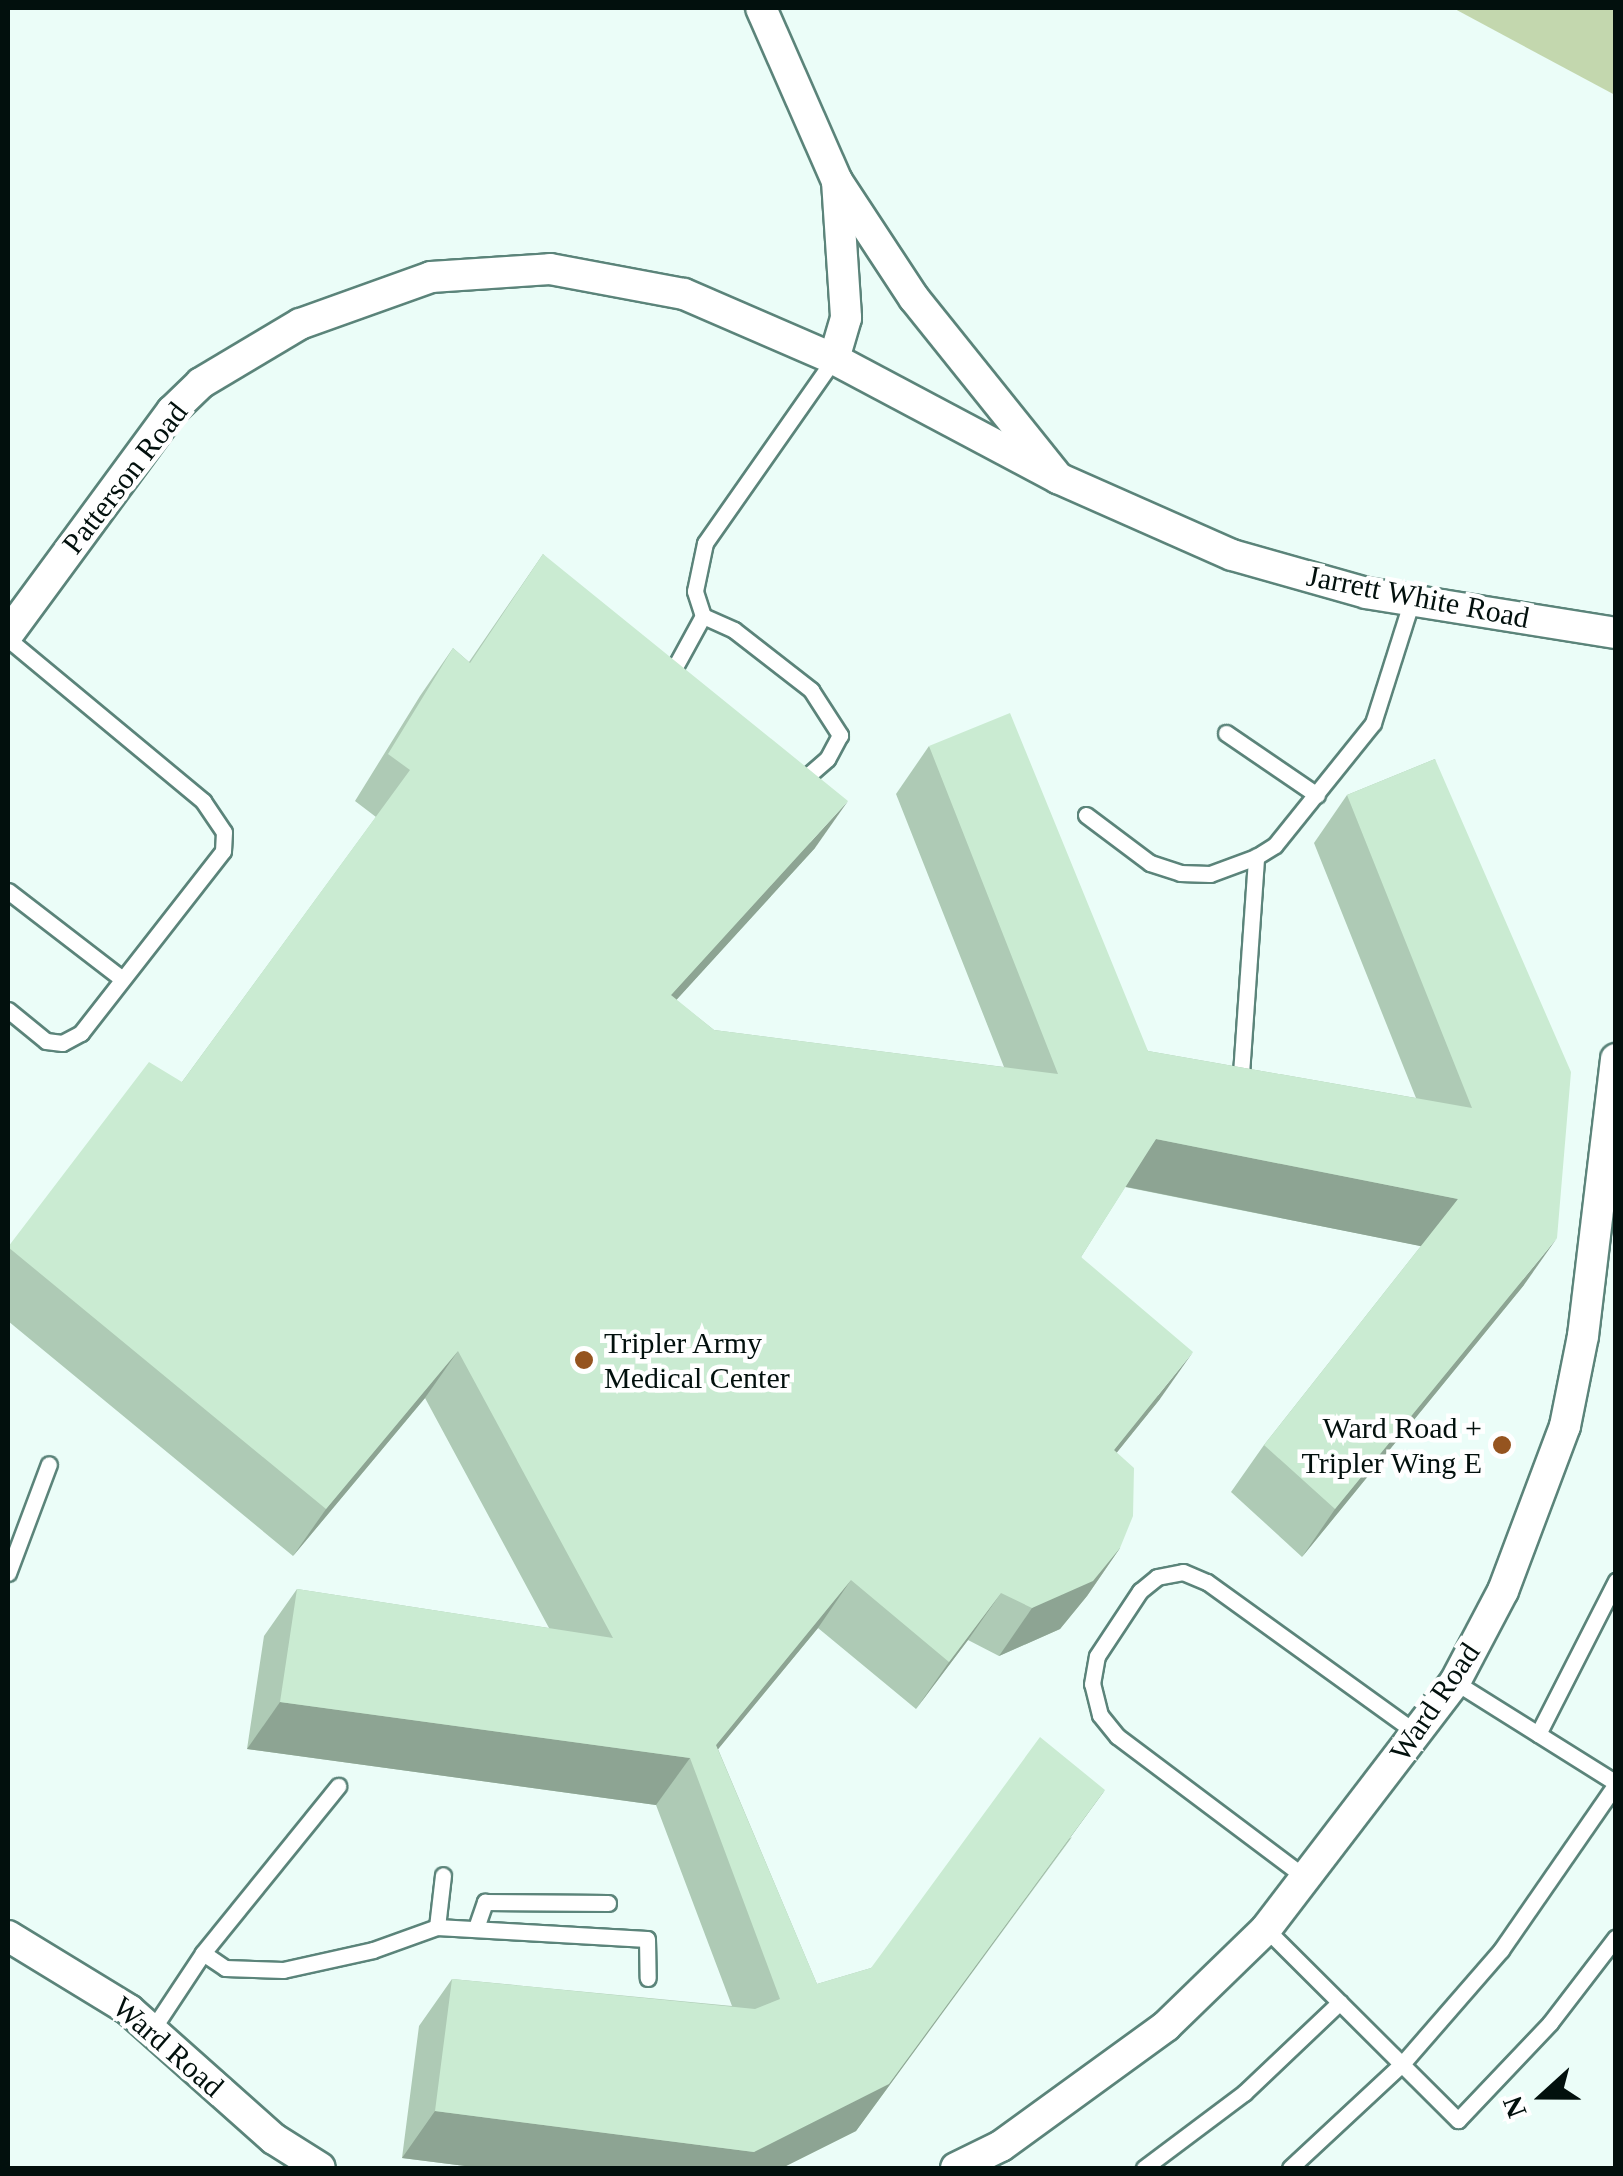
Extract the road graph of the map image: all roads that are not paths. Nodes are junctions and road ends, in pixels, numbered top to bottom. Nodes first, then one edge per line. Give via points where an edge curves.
1 (761, 8) edge
2 (836, 181) junction
3 (834, 359) junction
4 (1058, 478) junction
5 (1412, 600) junction
6 (703, 616) junction
7 (1616, 634) edge
8 (8, 636) edge
9 (671, 696) edge
10 (1226, 733) dead end
11 (782, 784) edge
12 (1317, 794) junction
13 (1086, 815) dead end
14 (1256, 858) junction
15 (8, 891) edge
16 (121, 978) junction
17 (8, 1010) edge
18 (1616, 1060) edge
19 (1238, 1112) edge
20 (49, 1464) dead end
21 (8, 1573) edge
22 (1616, 1581) edge
23 (1454, 1682) junction
24 (1416, 1733) junction
25 (1538, 1734) junction
26 (1616, 1784) edge
27 (338, 1786) dead end
28 (443, 1876) dead end
29 (1306, 1878) junction
30 (608, 1903) dead end
31 (437, 1928) junction
32 (476, 1928) junction
33 (1266, 1929) junction
34 (8, 1936) edge
35 (1616, 1937) edge
36 (203, 1953) junction
37 (648, 1978) dead end
38 (1340, 2002) junction
39 (152, 2030) junction
40 (1402, 2064) junction
41 (320, 2168) edge
42 (956, 2168) edge
43 (1144, 2168) edge
44 (1290, 2168) edge

1 - 2 street, Jarrett White Road
2 - 3 street, Jarrett White Road via 846,303
2 - 4 street, Jarrett White Road via 914,298
3 - 4 street, Jarrett White Road
3 - 6 lane via 706,543 695,591
3 - 8 street, Patterson Road via 684,294 618,277 550,269 476,271 379,292 300,324 201,383 172,411
4 - 5 street, Jarrett White Road via 1232,555
5 - 7 street, Jarrett White Road
5 - 12 lane via 1373,723
6 - 9 lane via 666,684
6 - 11 lane via 734,630 811,690 840,735 827,759 797,785
8 - 16 lane via 203,801 224,832 223,851
10 - 12 lane
12 - 14 lane
13 - 14 lane via 1150,864 1180,873 1210,874
14 - 19 lane
15 - 16 lane
16 - 17 lane via 81,1032 62,1044 46,1041
18 - 23 street, Ward Road via 1583,1336 1565,1426 1503,1591
20 - 21 lane
22 - 25 lane
23 - 24 street, Ward Road
23 - 25 lane
24 - 29 street, Ward Road
24 - 29 lane via 1208,1582 1183,1572 1157,1577 1140,1591 1096,1656 1092,1684 1100,1715 1116,1736
25 - 26 lane
26 - 40 lane via 1501,1950
27 - 36 lane
28 - 31 lane
29 - 33 street, Ward Road
30 - 32 lane via 485,1902
31 - 32 lane
31 - 36 lane via 283,1970 225,1968
32 - 37 lane via 646,1939
33 - 38 lane
33 - 42 street, Ward Road via 1166,2026 1002,2146
34 - 39 street, Ward Road via 77,1973
35 - 40 lane via 1550,2023 1458,2120
36 - 39 lane
38 - 40 lane
38 - 43 lane via 1244,2093
39 - 41 street, Ward Road via 274,2138
40 - 44 lane

